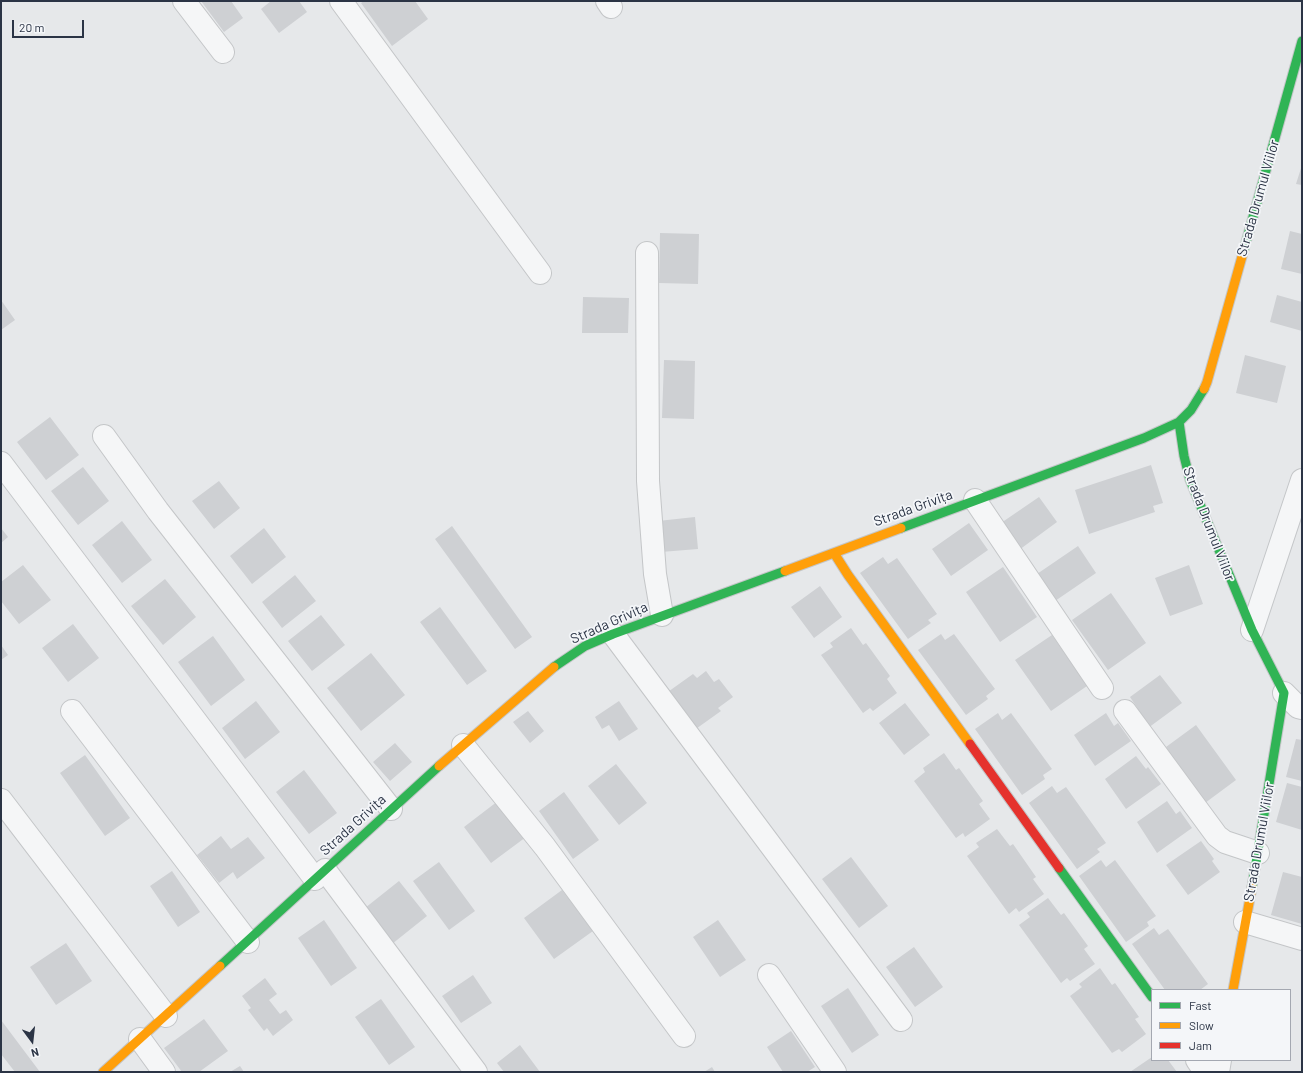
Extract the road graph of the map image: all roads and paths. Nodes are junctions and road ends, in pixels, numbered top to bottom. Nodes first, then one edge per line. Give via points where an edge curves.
1 (184, 1) edge
2 (341, 1) edge
3 (1302, 41) edge
4 (223, 52) dead end
5 (647, 254) dead end
6 (540, 273) dead end
7 (1179, 422) junction
8 (104, 436) dead end
9 (1, 463) edge
10 (1302, 480) edge
11 (975, 500) junction
12 (834, 553) junction
13 (662, 615) junction
14 (1252, 630) junction
15 (613, 634) junction
16 (1102, 688) dead end
17 (1284, 693) junction
18 (1302, 708) edge
19 (1125, 711) dead end
20 (72, 712) dead end
21 (463, 745) junction
22 (1, 800) edge
23 (391, 809) junction
24 (1258, 853) junction
25 (320, 874) junction
26 (1245, 922) junction
27 (1302, 939) edge
28 (248, 942) junction
29 (769, 975) dead end
30 (1233, 989) edge
31 (1151, 997) edge
32 (166, 1016) junction
33 (901, 1020) dead end
34 (684, 1036) dead end
35 (140, 1039) junction
36 (1198, 1061) edge
37 (1220, 1061) edge
38 (103, 1072) edge
39 (164, 1072) edge
40 (476, 1072) edge
41 (835, 1072) edge
42 (1205, 1072) edge
43 (1218, 1072) edge

1 - 4 street
2 - 6 street
3 - 7 street, Strada Drumul Viilor via 1206,382 1198,400
5 - 13 street via 648,481 654,567
7 - 11 street, Strada Grivița via 1144,438
7 - 14 street, Strada Drumul Viilor via 1190,480
8 - 23 street via 158,510
9 - 25 street
10 - 14 street
11 - 12 street, Strada Grivița
11 - 16 street
12 - 13 street, Strada Grivița
12 - 31 street
13 - 15 street, Strada Grivița
14 - 17 street, Strada Drumul Viilor
15 - 21 street, Strada Grivița via 585,646 557,664
15 - 33 street
17 - 18 street
17 - 24 street, Strada Drumul Viilor
19 - 24 street via 1217,836 1225,842
20 - 28 street
21 - 23 street, Strada Grivița
21 - 34 street via 545,847
22 - 32 street
23 - 25 street, Strada Grivița
24 - 26 street, Strada Drumul Viilor
25 - 28 street, Strada Grivița
25 - 40 street
26 - 27 street
26 - 30 street, Strada Drumul Viilor
28 - 32 street, Strada Grivița
29 - 41 street
32 - 35 street, Strada Grivița
35 - 38 street, Strada Grivița
35 - 39 street
36 - 42 street
37 - 43 street

